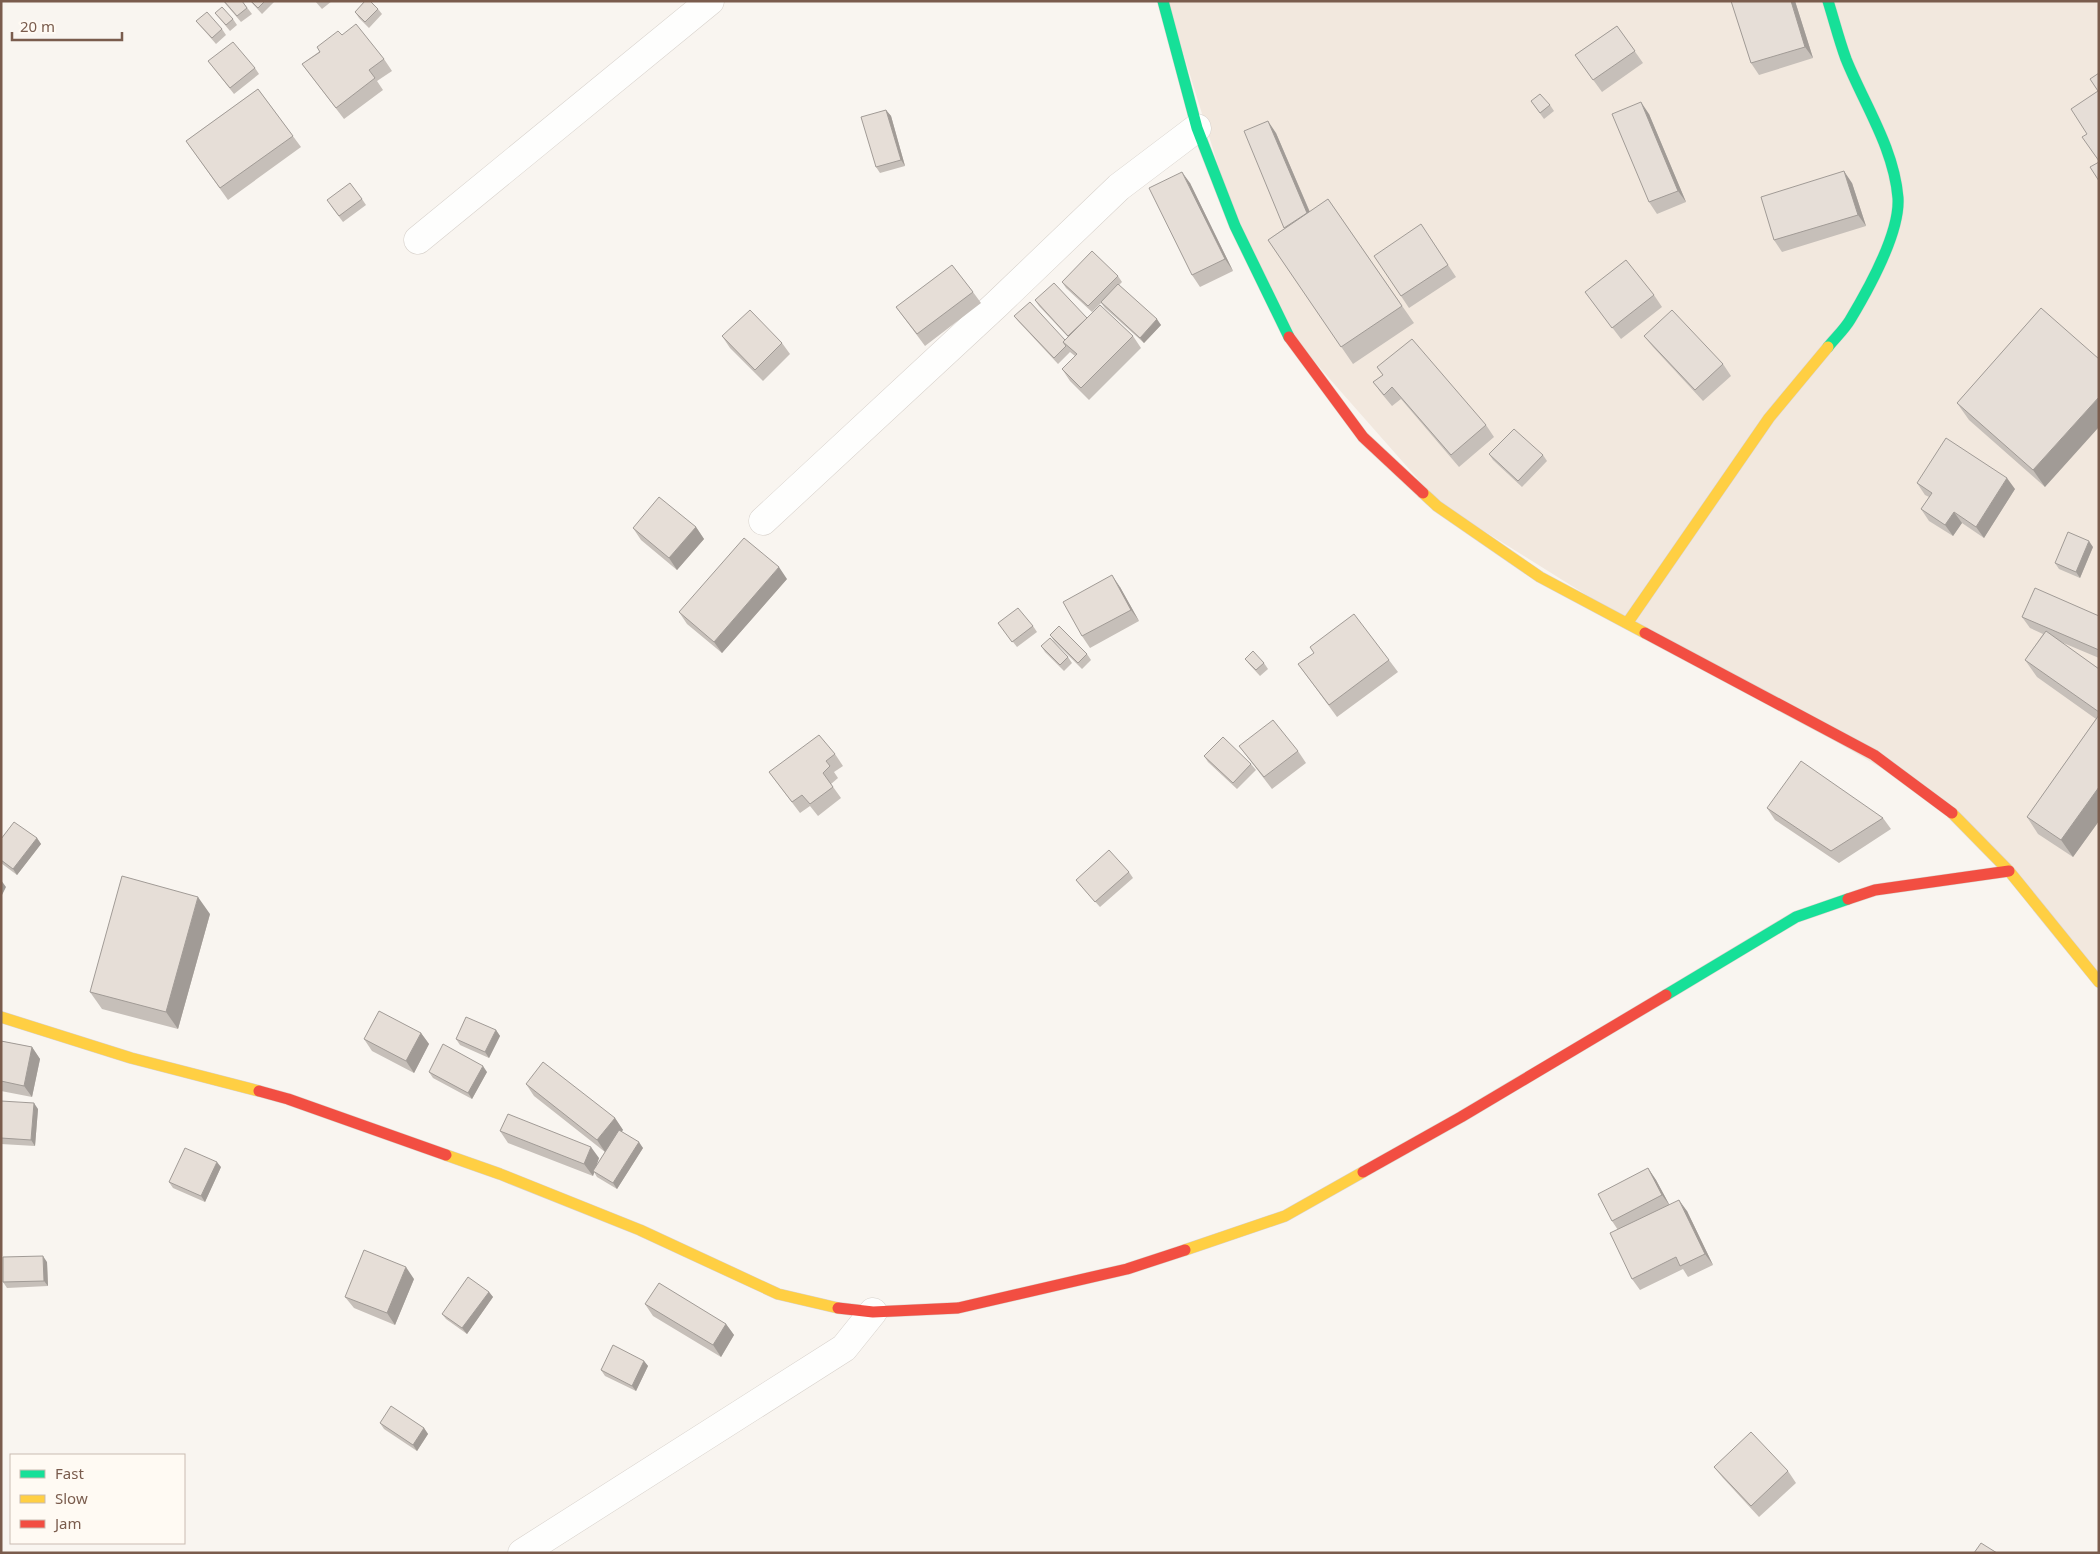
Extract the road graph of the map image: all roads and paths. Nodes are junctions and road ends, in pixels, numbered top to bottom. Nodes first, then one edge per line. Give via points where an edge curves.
1 (710, 1) edge
2 (1163, 1) edge
3 (1828, 1) edge
4 (1197, 128) junction
5 (418, 240) dead end
6 (763, 521) dead end
7 (1628, 622) junction
8 (2009, 871) junction
9 (2099, 982) edge
10 (1, 1017) edge
11 (873, 1312) junction
12 (522, 1553) edge

1 - 5 street
2 - 4 street
3 - 7 street via 1846,59 1871,111 1894,172 1898,199 1895,223 1879,267 1849,322 1769,418
4 - 6 street via 1118,186 998,304
4 - 7 street via 1235,226 1288,336 1363,437 1438,506 1540,577
7 - 8 street via 1874,755 1953,813
8 - 9 street
8 - 11 street via 1875,890 1796,917 1461,1117 1285,1216 1108,1274 958,1308
10 - 11 street via 131,1058 288,1099 500,1174 640,1230 778,1294 846,1310
11 - 12 street via 844,1348

